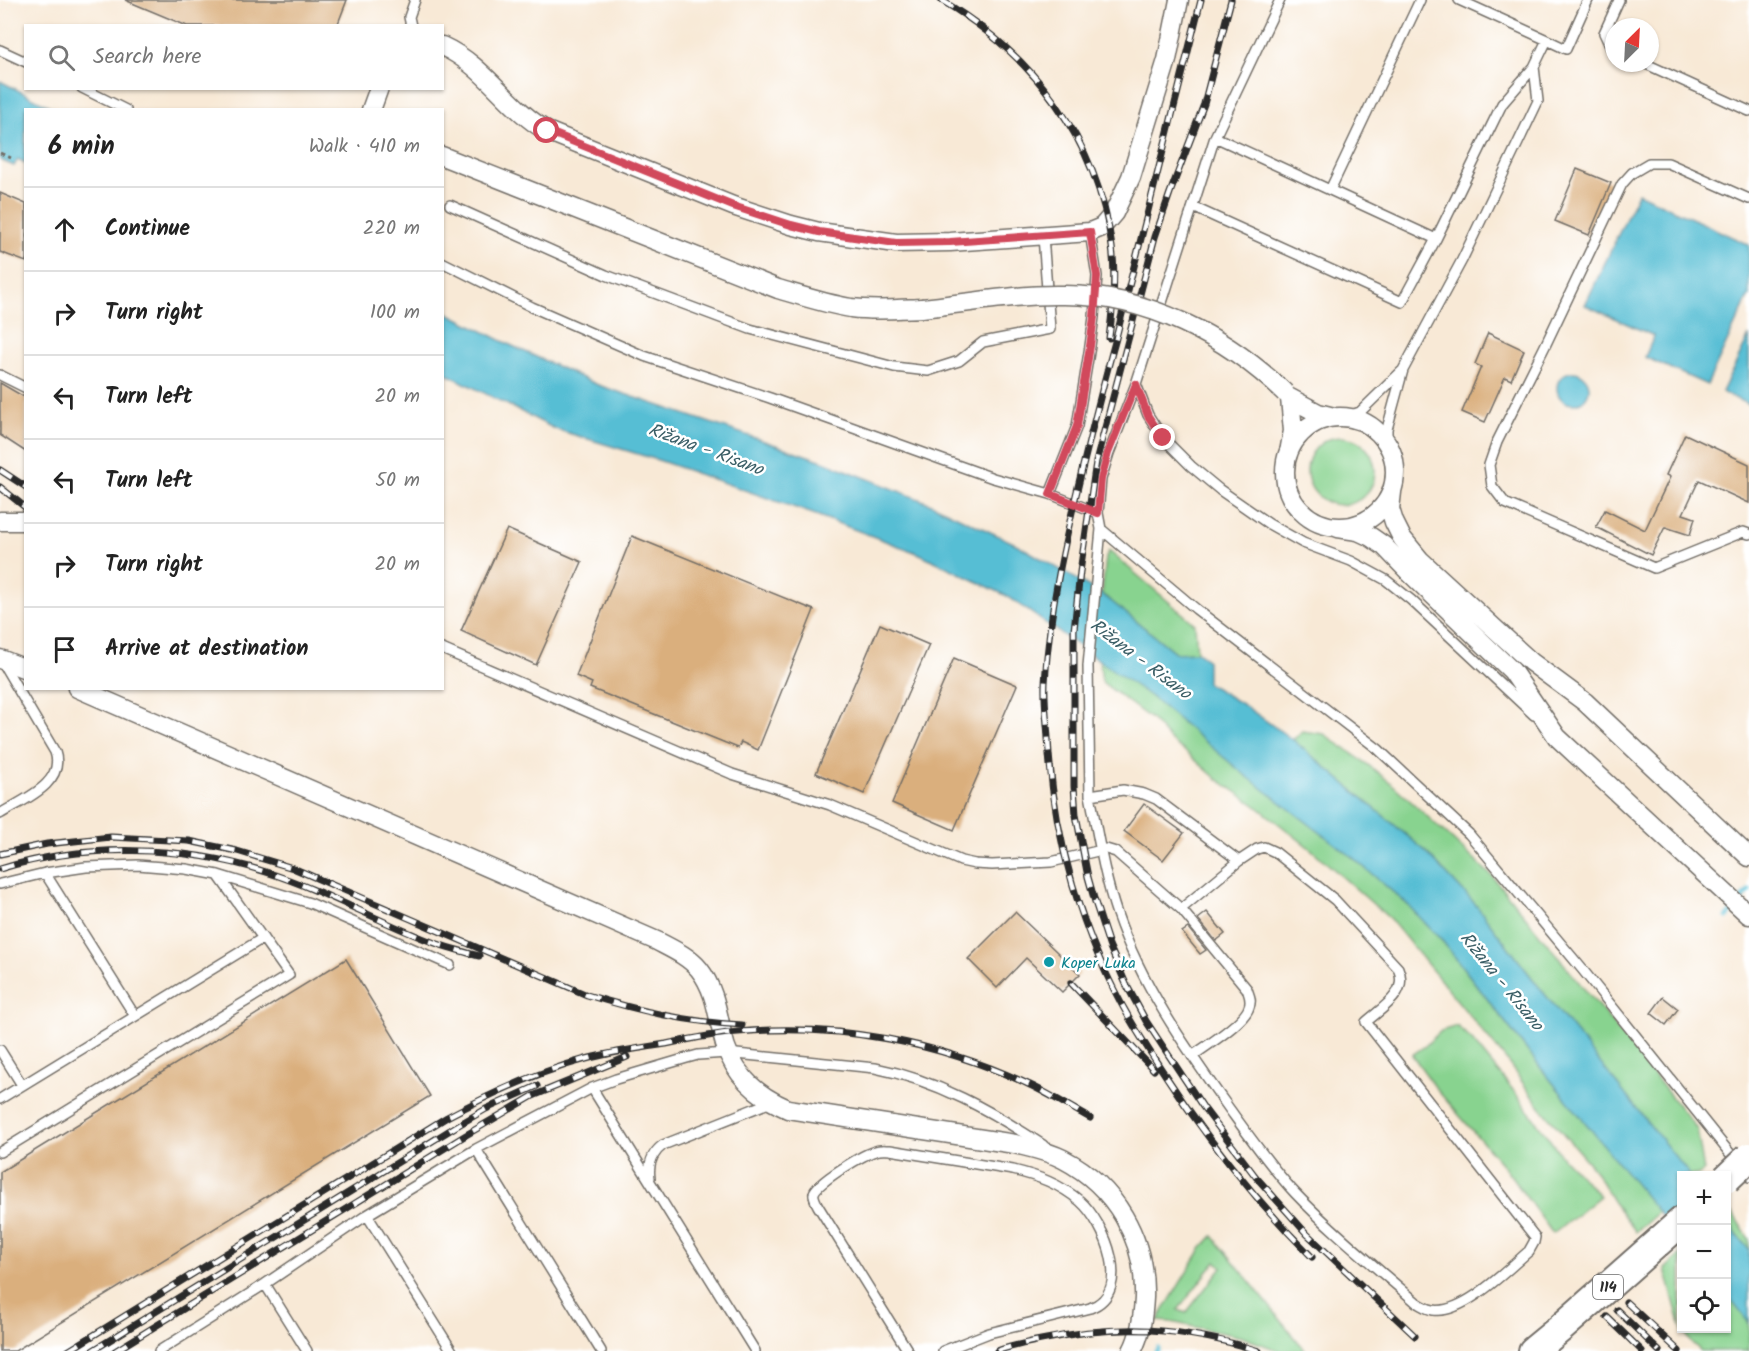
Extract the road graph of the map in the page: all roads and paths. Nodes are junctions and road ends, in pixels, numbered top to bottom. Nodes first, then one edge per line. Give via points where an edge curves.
1 (416, 0) edge
2 (1179, 0) edge
3 (1280, 0) edge
4 (1420, 0) edge
5 (1459, 0) edge
6 (1588, 0) edge
7 (1619, 0) edge
8 (1611, 18) edge
9 (411, 24) edge
10 (1547, 40) junction
11 (444, 47) edge
12 (0, 50) edge
13 (24, 61) edge
14 (1534, 67) junction
15 (1659, 70) edge
16 (86, 90) edge
17 (378, 90) edge
18 (122, 108) edge
19 (372, 108) edge
20 (1749, 111) edge
21 (1215, 137) junction
22 (0, 153) edge
23 (444, 157) edge
24 (11, 158) dead end
25 (1330, 190) junction
26 (1749, 199) edge
27 (450, 205) dead end
28 (1193, 207) junction
29 (1090, 232) junction
30 (1043, 236) junction
31 (1436, 239) junction
32 (444, 263) edge
33 (1404, 370) junction
34 (0, 375) edge
35 (1136, 384) junction
36 (24, 387) edge
37 (1287, 396) junction
38 (1340, 417) junction
39 (1388, 444) junction
40 (1290, 448) junction
41 (1392, 492) junction
42 (1050, 494) junction
43 (1098, 513) junction
44 (0, 521) edge
45 (24, 521) edge
46 (1338, 528) junction
47 (1101, 529) junction
48 (1749, 534) edge
49 (444, 650) edge
50 (0, 659) edge
51 (24, 668) edge
52 (82, 690) edge
53 (1557, 737) junction
54 (1090, 795) junction
55 (0, 814) edge
56 (1100, 850) junction
57 (1749, 857) edge
58 (1239, 861) junction
59 (45, 873) junction
60 (218, 875) junction
61 (0, 884) edge
62 (1181, 909) junction
63 (1749, 915) edge
64 (263, 938) junction
65 (450, 964) dead end
66 (135, 1016) junction
67 (0, 1050) edge
68 (727, 1053) junction
69 (1192, 1056) junction
70 (22, 1085) junction
71 (592, 1088) junction
72 (0, 1099) edge
73 (771, 1101) junction
74 (476, 1149) junction
75 (0, 1152) edge
76 (1749, 1157) edge
77 (1062, 1158) junction
78 (1731, 1174) edge
79 (1749, 1178) edge
80 (651, 1183) junction
81 (367, 1215) junction
82 (1677, 1225) edge
83 (265, 1284) junction
84 (159, 1351) edge
85 (307, 1351) edge
86 (452, 1351) edge
87 (601, 1351) edge
88 (755, 1351) edge
89 (908, 1351) edge
90 (943, 1351) edge
91 (1132, 1351) edge
92 (1533, 1351) edge

1 - 9 lane via 409,17
2 - 29 street via 1167,60 1131,177 1114,213 1102,227
3 - 21 lane
4 - 25 lane
5 - 10 lane
6 - 10 lane via 1566,49
7 - 8 lane
10 - 14 lane
11 - 30 street via 470,62 532,123 547,131 762,216 819,232 896,243
12 - 13 lane
14 - 31 lane via 1502,104
14 - 33 lane via 1538,101
15 - 20 lane
16 - 18 lane
17 - 19 street
21 - 25 lane
21 - 28 lane
22 - 24 path
23 - 37 street, bridge via 812,300 888,310 1034,296 1119,301 1203,332 1251,363
25 - 31 lane
26 - 48 lane via 1668,163 1650,163 1632,172 1622,184 1489,465 1492,486 1505,502 1653,568 1743,532
27 - 30 lane via 606,275 750,329 894,367 928,371 959,361 983,342 1050,329
28 - 31 lane via 1402,302
28 - 35 lane
29 - 30 street
29 - 42 lane via 1097,276 1090,346 1077,426
32 - 42 lane via 644,356 993,478
33 - 38 lane via 1360,412
33 - 39 lane via 1387,429
34 - 36 lane
35 - 43 lane via 1108,453
35 - 53 lane via 1148,416 1191,466 1269,524 1386,580
37 - 38 street via 1318,413
37 - 40 street via 1293,431
38 - 39 street via 1370,426
38 - 40 street via 1310,425
39 - 41 street via 1395,468
40 - 46 street via 1285,479 1293,501 1308,518
41 - 46 street via 1377,514 1354,527
41 - 57 street via 1390,509 1394,522 1420,560 1531,662 1585,702
42 - 43 lane
43 - 47 lane
44 - 45 street
46 - 53 street via 1358,531 1384,546 1512,671
47 - 54 lane via 1088,666
47 - 79 lane via 1196,609 1378,748 1469,834
49 - 56 lane via 732,774 830,805 961,861 992,865 1051,862
50 - 51 street
50 - 55 lane via 58,760 51,780
52 - 68 street via 684,955 707,980 717,1003
53 - 63 street
54 - 56 lane
54 - 58 lane via 1123,790 1156,799
56 - 62 lane via 1120,855
56 - 69 lane via 1117,913 1134,956
58 - 62 lane
58 - 69 lane via 1257,849 1275,852 1335,900 1398,968 1400,990 1366,1022 1534,1233 1532,1247 1475,1297 1443,1310 1425,1308 1294,1192 1260,1152
59 - 60 lane via 138,865
59 - 61 lane
59 - 66 lane
60 - 64 lane
60 - 65 lane via 310,903
62 - 69 lane via 1251,1000 1243,1017
64 - 66 lane
64 - 75 lane via 289,975
66 - 70 lane
67 - 70 lane
68 - 71 lane via 698,1055
68 - 73 street via 744,1079
68 - 77 lane via 875,1068 912,1077 981,1106
70 - 72 lane
71 - 74 lane
71 - 80 lane
73 - 77 street via 788,1109 1015,1144
73 - 80 lane via 663,1145 652,1158
74 - 81 lane
74 - 87 lane
76 - 78 main road, bridge
77 - 91 street via 1085,1173 1116,1203 1136,1240 1144,1286 1141,1329
80 - 88 lane
81 - 83 lane
81 - 86 lane
82 - 92 main road, 114
83 - 84 lane
83 - 85 lane
89 - 90 lane via 815,1200 814,1193 821,1183 876,1150 1033,1175 1052,1182 1082,1203 1103,1232 1111,1259 1112,1284 1105,1300 1090,1308 989,1333

